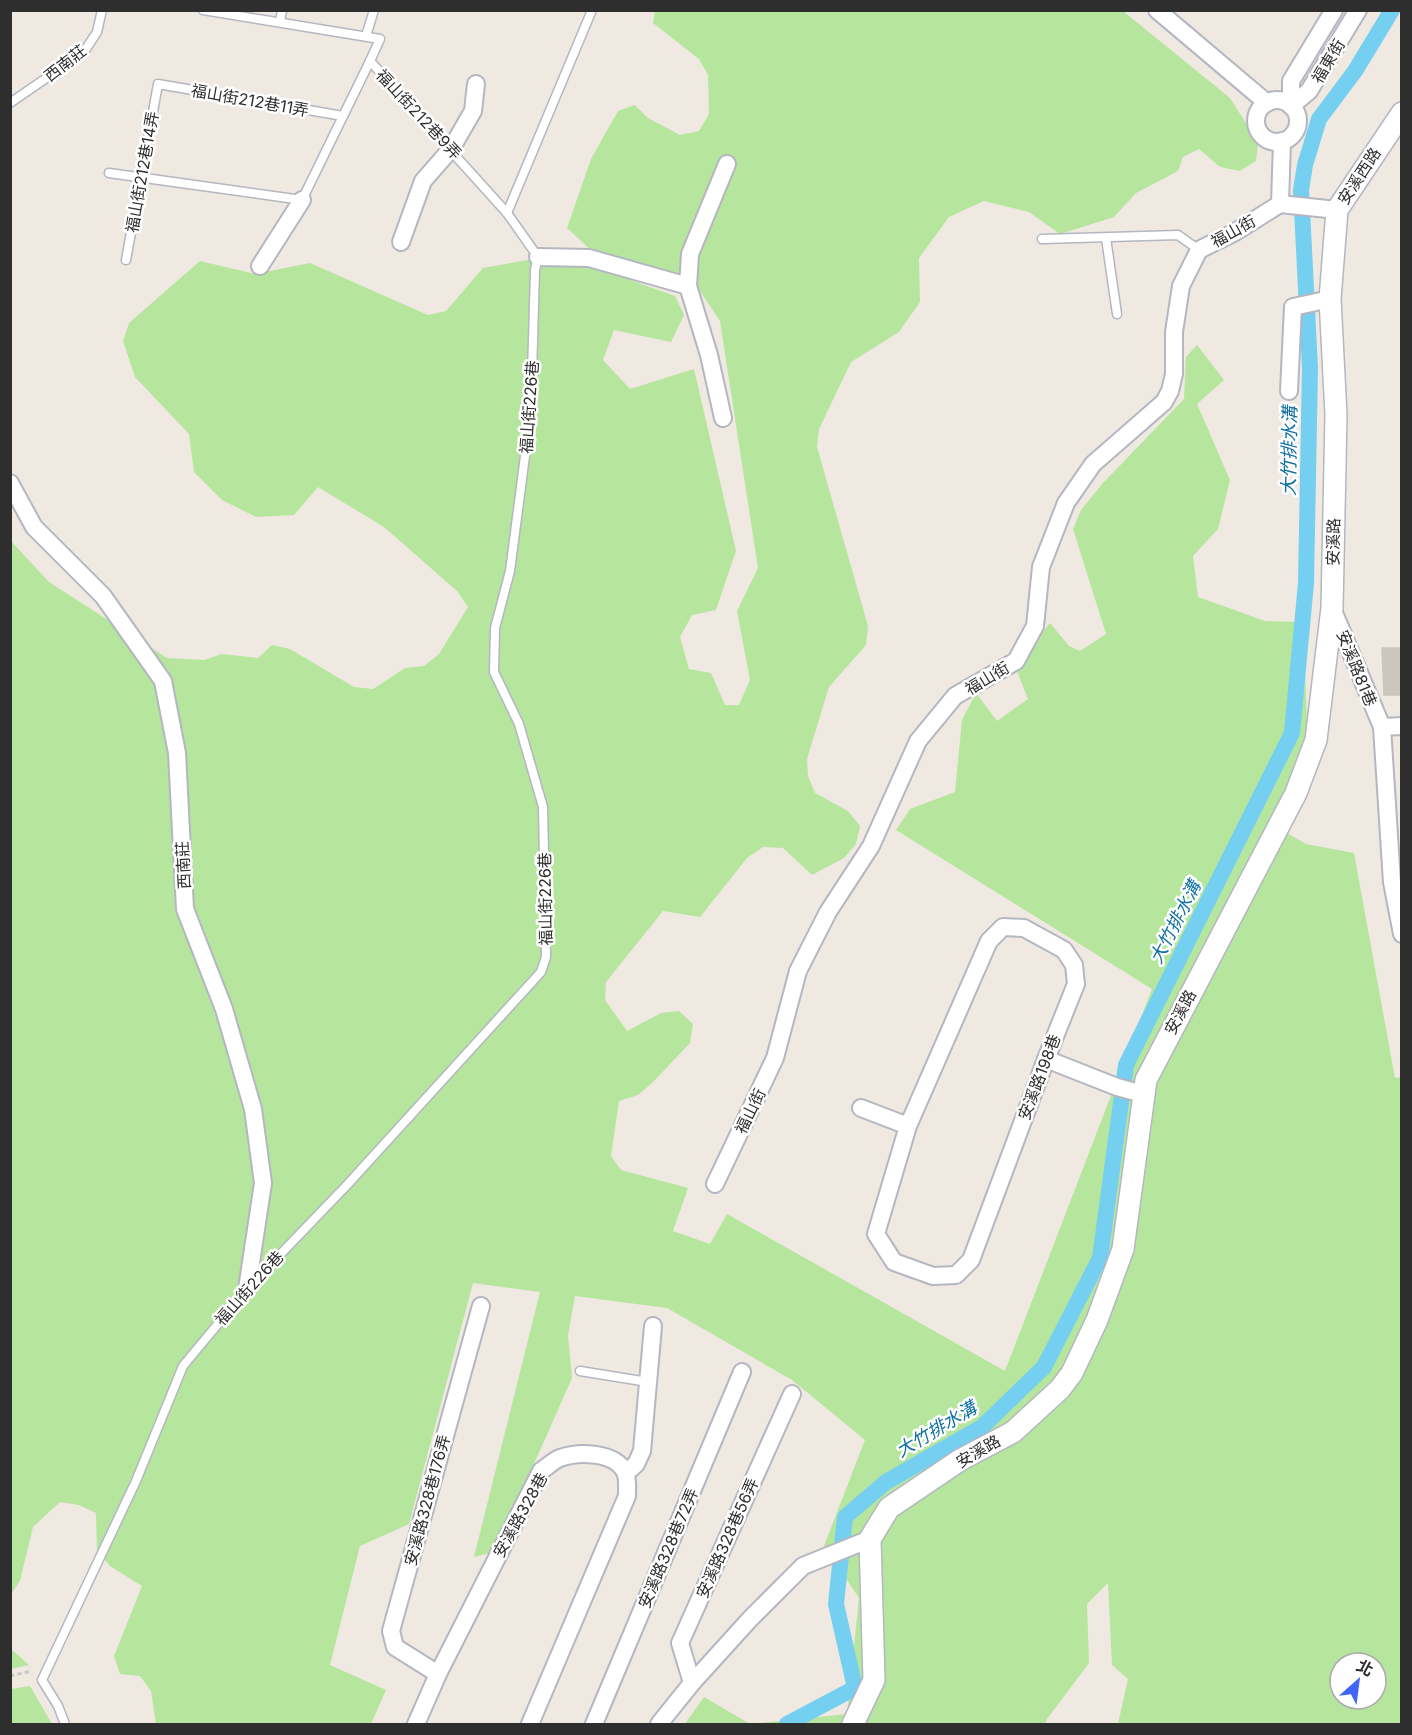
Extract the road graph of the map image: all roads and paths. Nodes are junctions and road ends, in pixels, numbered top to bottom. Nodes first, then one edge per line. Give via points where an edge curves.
1 (102, 10) edge
2 (203, 10) edge
3 (282, 10) edge
4 (374, 10) edge
5 (592, 10) edge
6 (1157, 10) edge
7 (1334, 10) edge
8 (1358, 10) edge
9 (280, 22) junction
10 (366, 36) junction
11 (370, 61) junction
12 (158, 84) joint
13 (476, 84) dead end
14 (10, 103) edge
15 (1267, 103) junction
16 (1291, 106) junction
17 (1401, 113) edge
18 (343, 116) junction
19 (1282, 141) junction
20 (451, 149) junction
21 (727, 164) dead end
22 (109, 173) dead end
23 (141, 177) junction
24 (302, 200) junction
25 (1280, 204) junction
26 (1337, 210) junction
27 (507, 213) junction
28 (1106, 238) junction
29 (1042, 239) dead end
30 (400, 242) dead end
31 (1199, 250) junction
32 (538, 256) junction
33 (126, 260) dead end
34 (260, 266) dead end
35 (688, 286) junction
36 (1326, 300) junction
37 (1117, 314) dead end
38 (1289, 391) dead end
39 (723, 418) dead end
40 (10, 483) edge
41 (1332, 608) junction
42 (1401, 726) edge
43 (1382, 728) junction
44 (1401, 934) edge
45 (1046, 1059) junction
46 (1139, 1093) junction
47 (861, 1108) dead end
48 (908, 1126) junction
49 (714, 1184) dead end
50 (247, 1289) junction
51 (481, 1306) dead end
52 (653, 1326) dead end
53 (580, 1371) dead end
54 (742, 1372) dead end
55 (648, 1382) junction
56 (792, 1394) dead end
57 (626, 1473) junction
58 (870, 1539) junction
59 (48, 1667) junction
60 (438, 1674) junction
61 (10, 1676) edge
62 (692, 1683) junction
63 (65, 1725) edge
64 (416, 1725) edge
65 (530, 1725) edge
66 (594, 1725) edge
67 (659, 1725) edge
68 (853, 1725) edge

1 - 14 lane, 西南莊 via 97,33 84,52
2 - 9 lane
3 - 9 lane
4 - 10 lane
5 - 27 lane
6 - 15 street
7 - 16 street, 福東街 via 1291,81
8 - 16 street, 福東街 via 1309,91
9 - 10 lane
10 - 11 lane, 福山街212巷9弄 via 380,39
11 - 18 lane
11 - 20 lane, 福山街212巷9弄
12 - 18 lane, 福山街212巷11弄
12 - 23 lane, 福山街212巷14弄
13 - 20 street via 472,111
15 - 16 street via 1279,101
15 - 19 street via 1257,115 1258,130 1269,140
16 - 19 street via 1298,126 1290,138
17 - 26 street, 安溪西路
18 - 24 lane
19 - 25 street
20 - 27 lane, 福山街212巷9弄
20 - 30 street via 423,181
21 - 35 street via 690,254
22 - 23 lane
23 - 24 lane
23 - 33 lane, 福山街212巷14弄
24 - 34 street
25 - 26 street
25 - 31 street, 福山街
26 - 36 street, 安溪路
27 - 32 lane
28 - 29 lane
28 - 31 lane via 1178,235
28 - 37 lane
31 - 49 street, 福山街 via 1181,286 1170,391 1164,402 1093,464 1066,503 1041,567 1035,626 1016,661 955,696 918,741 871,846 828,912 798,971 775,1058
32 - 35 street via 589,258
32 - 50 lane, 福山街226巷 via 531,410 510,571 495,628 494,672 519,724 543,807 546,957 541,972
35 - 39 street
36 - 38 street via 1293,307
36 - 41 street, 安溪路 via 1336,415
40 - 50 street, 西南莊 via 34,527 103,596 163,681 177,753 185,909 224,1009 254,1109 263,1183
41 - 43 street, 安溪路81巷
41 - 46 street, 安溪路 via 1318,730 1296,793
42 - 43 street, 安溪路81巷
43 - 44 street, 安溪路81巷 via 1392,882
45 - 46 street
45 - 48 street, 安溪路198巷 via 1076,984 1074,965 1064,950 1024,928 1003,927 989,941
45 - 48 street, 安溪路198巷 via 971,1260 956,1275 933,1276 894,1262 876,1234
46 - 58 street, 安溪路 via 1122,1250 1097,1320 1072,1373 1013,1432 960,1460 889,1508
47 - 48 street
50 - 59 lane, 福山街226巷 via 183,1366 136,1481
51 - 60 street, 安溪路328巷176弄 via 391,1631 395,1647
52 - 55 street
53 - 55 lane
54 - 66 street, 安溪路328巷72弄
55 - 57 street via 642,1450 636,1464
56 - 62 street, 安溪路328巷56弄 via 680,1643
57 - 60 street, 安溪路328巷 via 615,1462 580,1454 560,1458 541,1471
57 - 65 street via 627,1496
58 - 62 street via 803,1566
58 - 68 street via 874,1680
59 - 61 path
59 - 63 lane via 42,1680
60 - 64 street, 安溪路328巷
62 - 67 street

